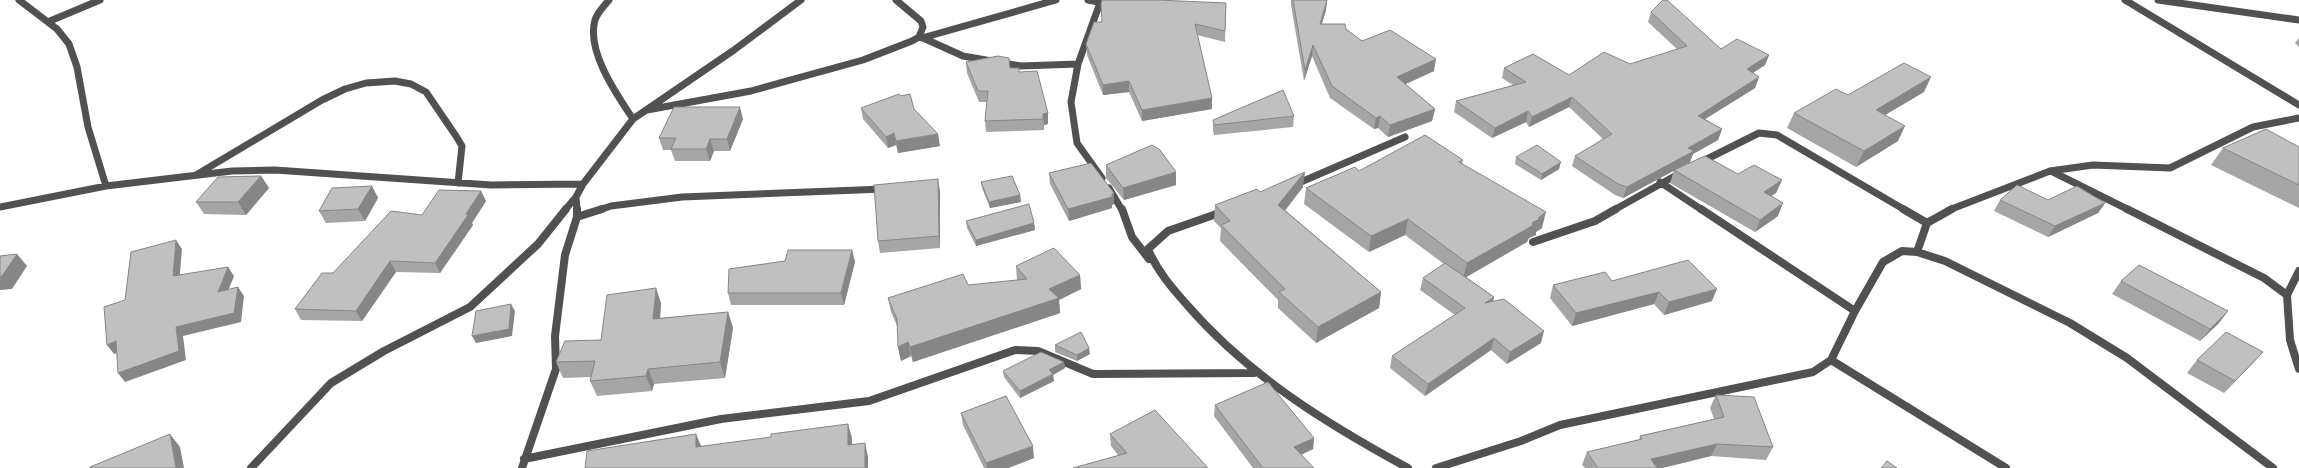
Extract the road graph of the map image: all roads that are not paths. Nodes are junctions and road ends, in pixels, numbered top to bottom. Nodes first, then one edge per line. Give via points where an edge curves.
1 (19, 0) edge
2 (100, 0) edge
3 (609, 0) edge
4 (801, 0) edge
5 (896, 0) edge
6 (1056, 0) edge
7 (1088, 0) edge
8 (2125, 0) edge
9 (2158, 0) edge
10 (1100, 1) edge
11 (50, 20) junction
12 (2299, 20) edge
13 (923, 38) junction
14 (912, 41) junction
15 (1078, 64) junction
16 (2299, 105) edge
17 (643, 110) junction
18 (2299, 118) edge
19 (633, 119) junction
20 (1405, 137) dead end
21 (2050, 170) junction
22 (192, 177) junction
23 (458, 182) junction
24 (1660, 182) junction
25 (583, 184) junction
26 (106, 186) junction
27 (1287, 188) edge
28 (895, 189) edge
29 (576, 197) junction
30 (0, 207) edge
31 (1235, 207) edge
32 (577, 217) junction
33 (1927, 223) junction
34 (1533, 242) edge
35 (1917, 252) junction
36 (1154, 264) junction
37 (2299, 271) edge
38 (2288, 295) junction
39 (1855, 311) junction
40 (1831, 360) junction
41 (2299, 369) edge
42 (1254, 373) junction
43 (523, 464) edge
44 (1461, 465) edge
45 (251, 468) edge
46 (1408, 468) edge
47 (1436, 468) edge
48 (2006, 468) edge
49 (2273, 468) edge

1 - 11 street via 24,6
2 - 11 street
3 - 19 street via 595,21 593,41 606,74
4 - 17 street via 734,50
5 - 14 street via 921,21 923,27 918,37
6 - 13 street
7 - 10 street
8 - 16 street
9 - 12 street
10 - 15 street
11 - 26 street via 72,48 82,82 88,126
13 - 14 street
13 - 15 street via 963,56 1020,66
14 - 17 street via 863,60 752,91
15 - 36 street via 1071,102 1078,143 1119,202 1132,237
17 - 19 street
18 - 21 street via 2253,126 2170,168 2093,165
19 - 25 street
20 - 27 street
21 - 33 street via 1944,212
21 - 38 street via 2264,278
22 - 23 street via 232,171 275,170
22 - 23 street via 345,89 366,83 395,81 411,84 426,92 456,136 462,146
22 - 26 street
23 - 25 street via 492,186
24 - 33 street via 1758,133 1777,135
24 - 34 street via 1595,221
24 - 39 street
25 - 29 street
26 - 30 street
28 - 32 street via 682,197 611,206
29 - 32 street
29 - 45 street via 538,244 470,307 384,351 331,383
31 - 36 street via 1168,231 1148,249
32 - 43 street via 565,255 555,336 556,369
33 - 35 street
35 - 39 street via 1902,250 1883,262
35 - 49 street via 1945,261 2076,327 2127,358
36 - 42 street via 1194,314
37 - 38 street
38 - 41 street via 2290,340
39 - 40 street
40 - 44 street via 1813,372 1560,425
40 - 48 street
42 - 43 street via 1093,374 1038,351 1015,350 869,401 721,419
42 - 46 street via 1349,437
44 - 47 street

